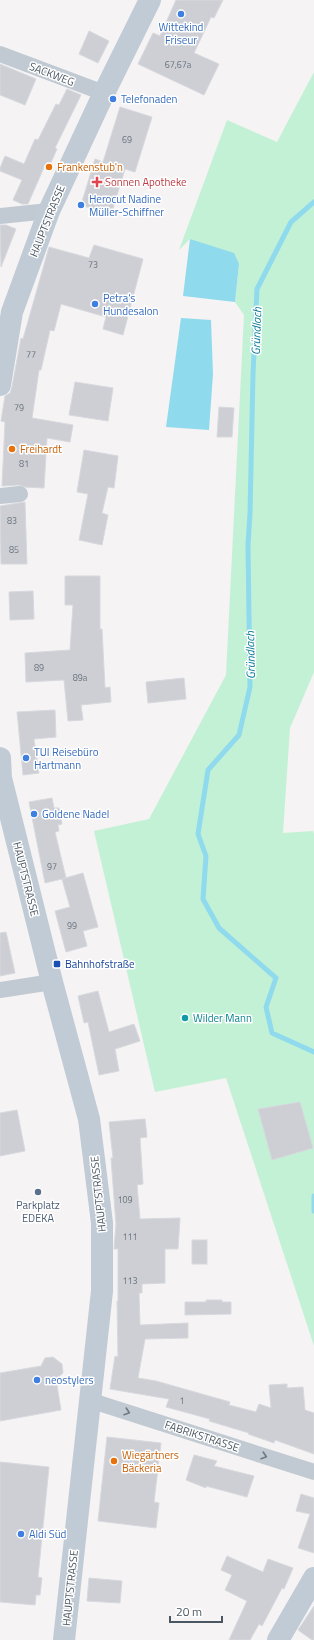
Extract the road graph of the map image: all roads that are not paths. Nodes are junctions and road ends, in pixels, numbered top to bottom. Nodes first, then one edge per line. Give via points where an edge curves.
1 (150, 0) edge
2 (0, 54) edge
3 (104, 93) junction
4 (50, 212) junction
5 (0, 216) edge
6 (0, 384) edge
7 (20, 494) dead end
8 (0, 496) edge
9 (0, 758) edge
10 (52, 982) junction
11 (0, 990) edge
12 (90, 1400) junction
13 (314, 1472) edge
14 (314, 1578) edge
15 (64, 1640) edge
16 (278, 1640) edge

1 - 3 street, HAUPTSTRASSE
2 - 3 street, SACKWEG
3 - 4 street, HAUPTSTRASSE
4 - 5 street
4 - 6 street, HAUPTSTRASSE via 12,312
7 - 8 street
9 - 10 street, HAUPTSTRASSE via 1,778
10 - 11 street
10 - 12 street, HAUPTSTRASSE via 89,1119 102,1223 102,1291
12 -> 13 street, FABRIKSTRASSE
12 - 15 street, HAUPTSTRASSE
14 - 16 street

